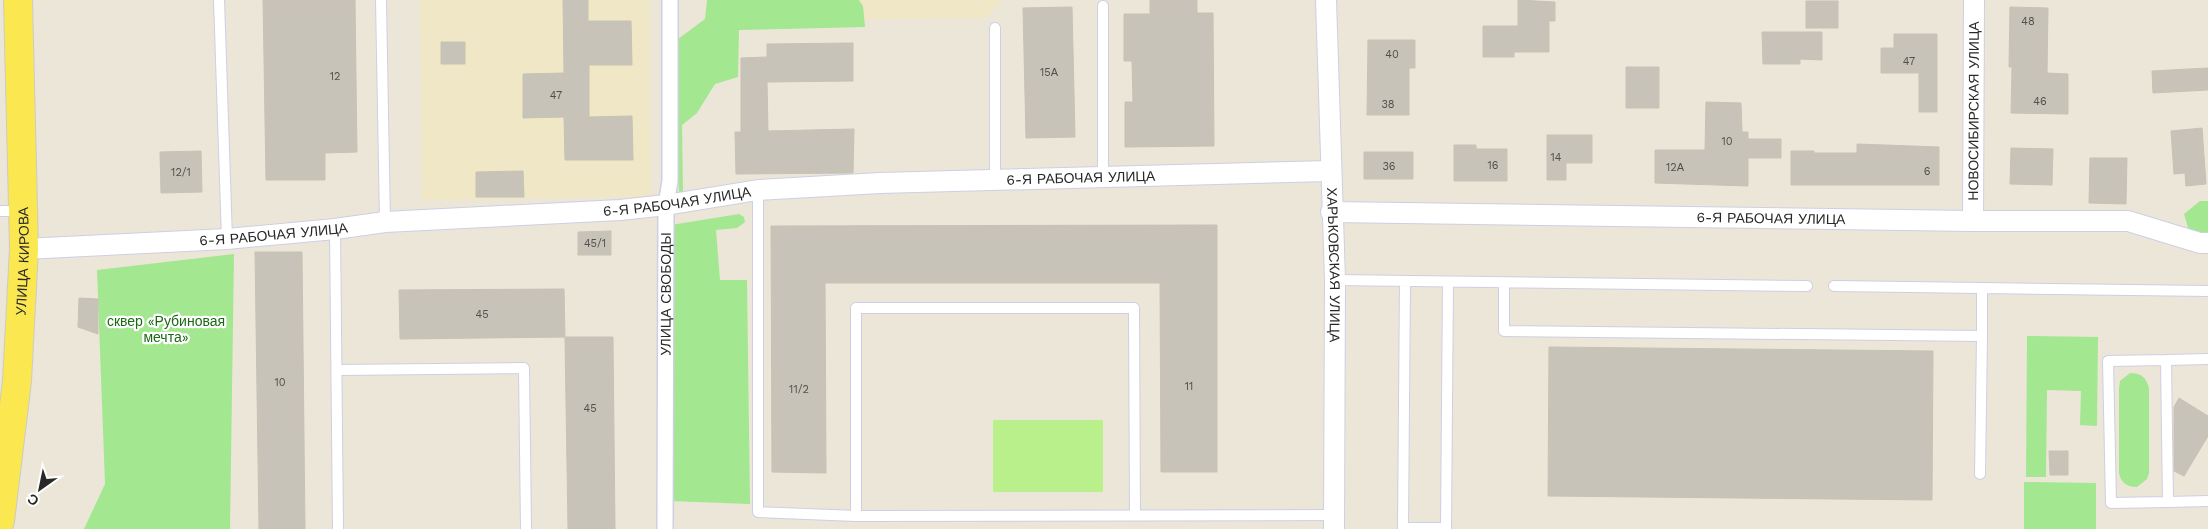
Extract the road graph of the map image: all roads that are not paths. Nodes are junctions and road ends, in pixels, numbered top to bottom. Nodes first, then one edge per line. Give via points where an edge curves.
1 (18, 0) edge
2 (219, 0) edge
3 (381, 0) edge
4 (670, 0) edge
5 (1326, 0) edge
6 (1974, 0) edge
7 (1103, 6) dead end
8 (995, 28) dead end
9 (1330, 171) junction
10 (1103, 177) junction
11 (995, 180) junction
12 (758, 190) junction
13 (666, 205) junction
14 (12, 211) edge
15 (1331, 212) junction
16 (1973, 221) junction
17 (385, 222) junction
18 (335, 229) junction
19 (226, 239) junction
20 (2208, 243) edge
21 (24, 249) junction
22 (1334, 280) junction
23 (1405, 281) junction
24 (1448, 282) junction
25 (1504, 282) junction
26 (1806, 286) dead end
27 (1834, 286) dead end
28 (1982, 288) junction
29 (2208, 290) edge
30 (1982, 336) junction
31 (2208, 359) edge
32 (2166, 360) junction
33 (336, 370) junction
34 (1980, 474) dead end
35 (2208, 501) edge
36 (2168, 502) junction
37 (856, 516) junction
38 (1135, 516) junction
39 (0, 521) edge
40 (1334, 522) edge
41 (338, 529) edge
42 (526, 529) edge
43 (665, 529) edge

1 - 14 main road, УЛИЦА КИРОВА
2 - 19 lane
3 - 17 lane
4 - 13 street, УЛИЦА СВОБОДЫ via 670,181
5 - 9 street, ХАРЬКОВСКАЯ УЛИЦА
6 - 16 street, НОВОСИБИРСКАЯ УЛИЦА
7 - 10 lane
8 - 11 lane
9 - 10 street, 6-Я РАБОЧАЯ УЛИЦА
9 - 15 street, ХАРЬКОВСКАЯ УЛИЦА
10 - 11 street, 6-Я РАБОЧАЯ УЛИЦА
11 - 12 street, 6-Я РАБОЧАЯ УЛИЦА
12 - 13 street, 6-Я РАБОЧАЯ УЛИЦА
12 - 37 lane via 758,512
13 - 17 street, 6-Я РАБОЧАЯ УЛИЦА
13 - 43 street, УЛИЦА СВОБОДЫ
14 - 21 main road, УЛИЦА КИРОВА
15 - 16 street, 6-Я РАБОЧАЯ УЛИЦА
15 - 22 street, ХАРЬКОВСКАЯ УЛИЦА
16 - 20 street, 6-Я РАБОЧАЯ УЛИЦА via 2128,221
17 - 18 street, 6-Я РАБОЧАЯ УЛИЦА
18 - 19 street, 6-Я РАБОЧАЯ УЛИЦА
18 - 33 lane
19 - 21 street, 6-Я РАБОЧАЯ УЛИЦА
21 - 39 main road, УЛИЦА КИРОВА via 17,380
22 - 23 lane
22 - 40 street, ХАРЬКОВСКАЯ УЛИЦА
23 - 24 lane
23 - 24 lane via 1403,528 1446,528
24 - 25 lane
25 - 26 lane
25 - 30 lane via 1504,331
27 - 28 lane
28 - 29 lane
28 - 30 lane
30 - 34 lane
31 - 32 lane
32 - 36 lane
32 - 36 lane via 2108,361 2111,503
33 - 41 lane
33 - 42 lane via 524,368
35 - 36 lane
37 - 38 lane
37 - 38 lane via 856,308 1134,308
38 - 40 lane

